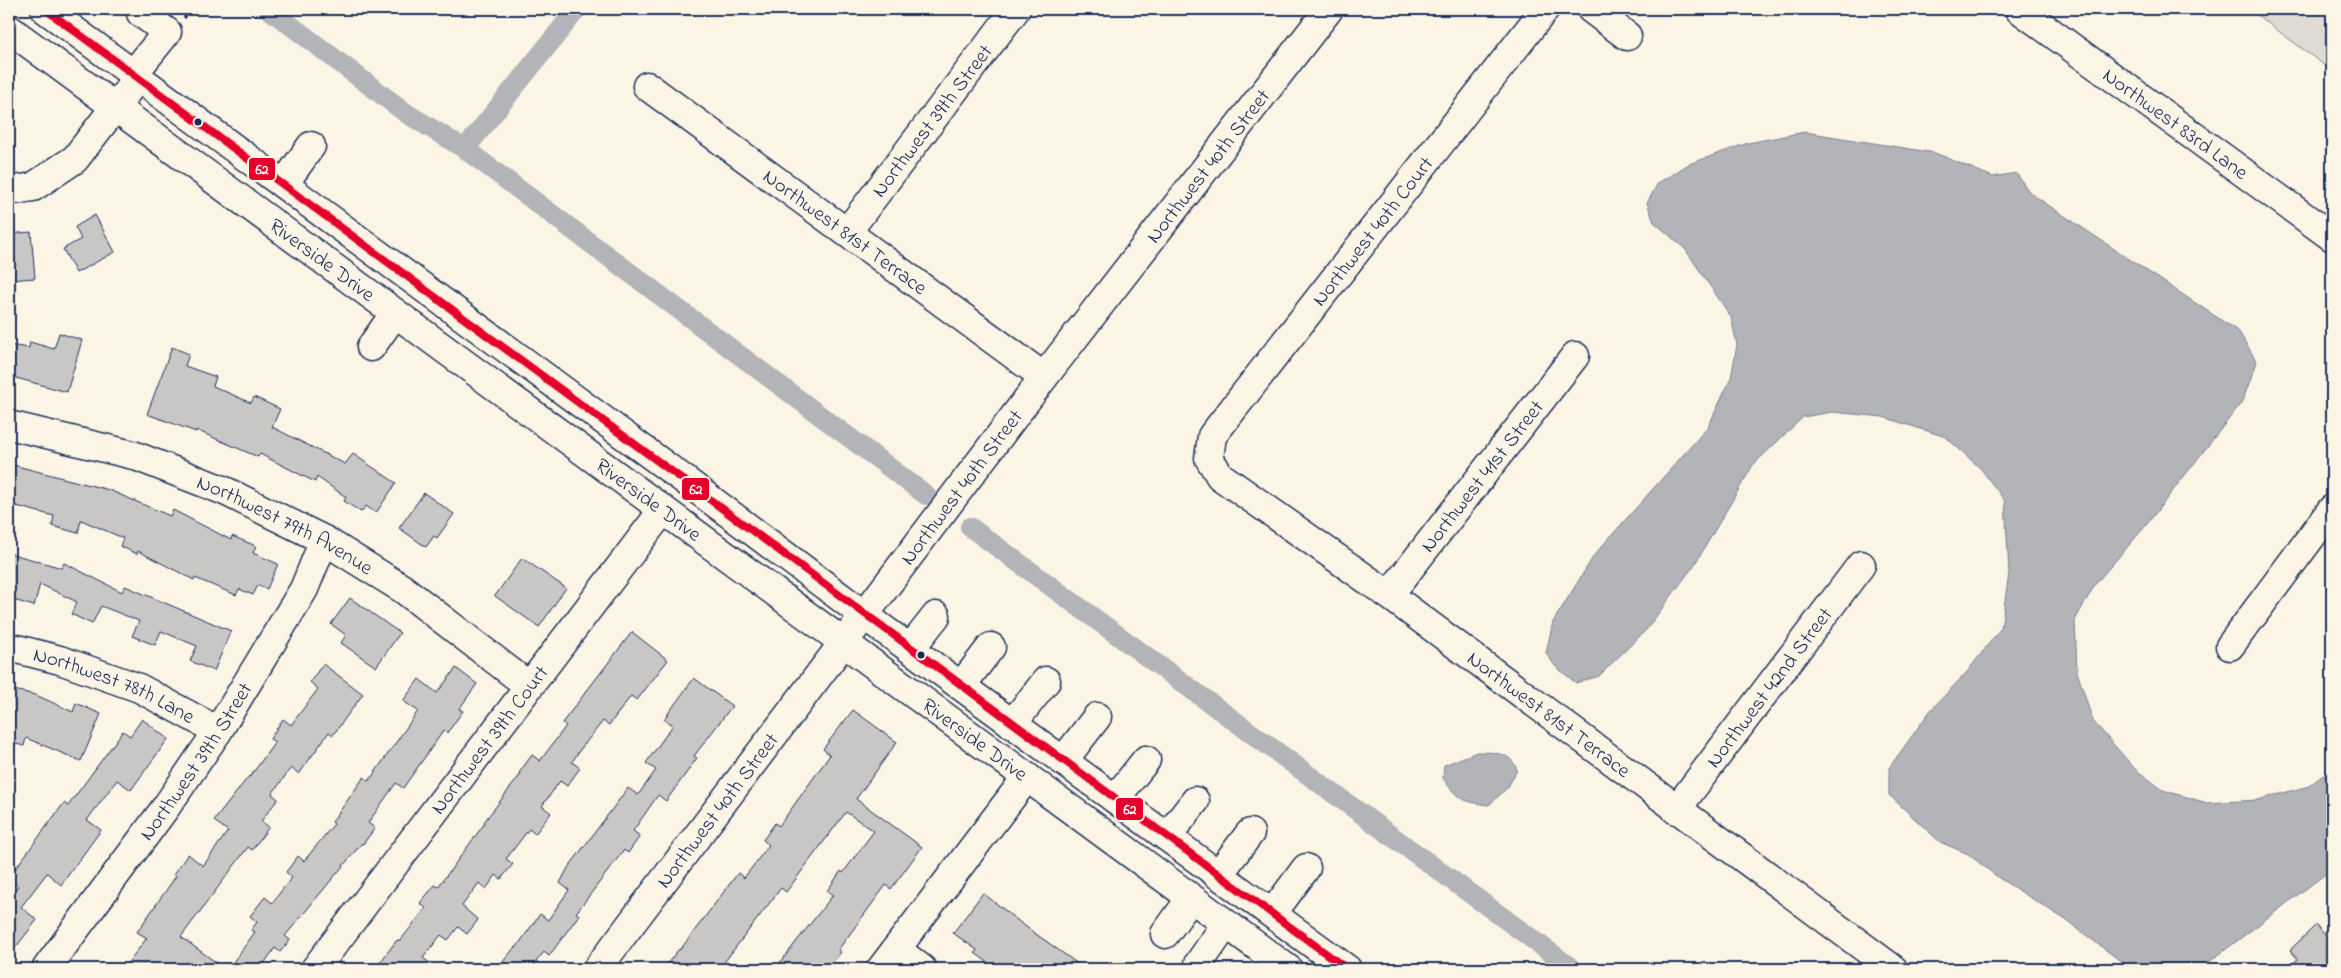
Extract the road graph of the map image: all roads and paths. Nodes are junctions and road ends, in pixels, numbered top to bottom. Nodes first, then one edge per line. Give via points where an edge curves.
1 (46, 9) edge
2 (144, 9) edge
3 (1329, 9) edge
4 (1546, 9) edge
5 (1591, 9) edge
6 (2019, 9) edge
7 (1003, 13) edge
8 (1627, 36) dead end
9 (12, 38) edge
10 (136, 75) junction
11 (648, 86) dead end
12 (115, 107) junction
13 (312, 146) dead end
14 (284, 184) junction
15 (9, 191) edge
16 (847, 232) junction
17 (2332, 237) edge
18 (395, 313) junction
19 (370, 347) dead end
20 (1575, 356) dead end
21 (1044, 377) junction
22 (9, 425) edge
23 (1209, 458) joint
24 (2332, 509) edge
25 (663, 510) junction
26 (324, 540) junction
27 (1861, 565) dead end
28 (1389, 595) junction
29 (864, 615) junction
30 (936, 616) dead end
31 (844, 641) junction
32 (2230, 646) dead end
33 (9, 647) edge
34 (991, 647) dead end
35 (910, 649) junction
36 (1046, 681) dead end
37 (529, 686) junction
38 (961, 686) junction
39 (1097, 717) dead end
40 (1012, 724) junction
41 (218, 731) junction
42 (1146, 760) dead end
43 (1063, 761) junction
44 (1027, 777) junction
45 (1115, 799) junction
46 (1195, 801) dead end
47 (1676, 810) junction
48 (1250, 833) dead end
49 (1167, 837) junction
50 (1306, 868) dead end
51 (1218, 875) junction
52 (1191, 898) junction
53 (1272, 914) junction
54 (1226, 924) junction
55 (1165, 934) dead end
56 (888, 959) edge
57 (1199, 963) dead end
58 (46, 969) edge
59 (315, 969) edge
60 (597, 969) edge
61 (922, 969) edge
62 (1288, 969) edge
63 (1347, 969) edge
64 (1893, 969) edge

1 - 10 street, Riverside Drive
2 - 10 street via 141,13 166,32
3 - 21 street, Northwest 40th Street
4 - 23 street, Northwest 40th Court via 1212,436
5 - 8 street
6 - 17 street, Northwest 83rd Lane
7 - 16 street, Northwest 39th Street
9 - 12 street, Riverside Drive
10 - 12 street
10 - 14 street, Riverside Drive
11 - 16 street, Northwest 81st Terrace
12 - 15 street via 75,159 33,187
12 - 18 street, Riverside Drive
13 - 14 street
14 - 29 street, Riverside Drive
16 - 21 street, Northwest 81st Terrace
18 - 19 street
18 - 25 street, Riverside Drive
20 - 28 street, Northwest 41st Street
21 - 29 street, Northwest 40th Street
22 - 26 street, Northwest 79th Avenue via 133,456 225,491
23 - 28 street, Northwest 81st Terrace via 1220,476
24 - 32 street
25 - 31 street, Riverside Drive
25 - 37 street, Northwest 39th Court
26 - 37 street, Northwest 79th Avenue via 403,589
26 - 41 street, Northwest 39th Street via 304,588
27 - 47 street, Northwest 42nd Street
28 - 47 street, Northwest 81st Terrace
29 - 31 street, Northwest 40th Street
29 - 35 street, Riverside Drive
30 - 35 street
31 - 44 street, Riverside Drive
31 - 60 street, Northwest 40th Street
33 - 41 street, Northwest 78th Lane via 60,660 139,688
34 - 38 street
35 - 38 street, Riverside Drive
36 - 40 street
37 - 59 street, Northwest 39th Court
38 - 40 street, Riverside Drive
39 - 43 street
40 - 43 street, Riverside Drive
41 - 58 street, Northwest 39th Street
42 - 45 street
43 - 45 street, Riverside Drive
44 - 52 street, Riverside Drive
44 - 56 street
45 - 49 street, Riverside Drive
46 - 49 street
47 - 64 street, Northwest 81st Terrace
48 - 51 street
49 - 51 street, Riverside Drive
50 - 53 street
51 - 53 street, Riverside Drive
52 - 54 street, Riverside Drive
52 - 55 street
53 - 63 street, Riverside Drive
54 - 57 street
54 - 62 street, Riverside Drive
56 - 61 street

